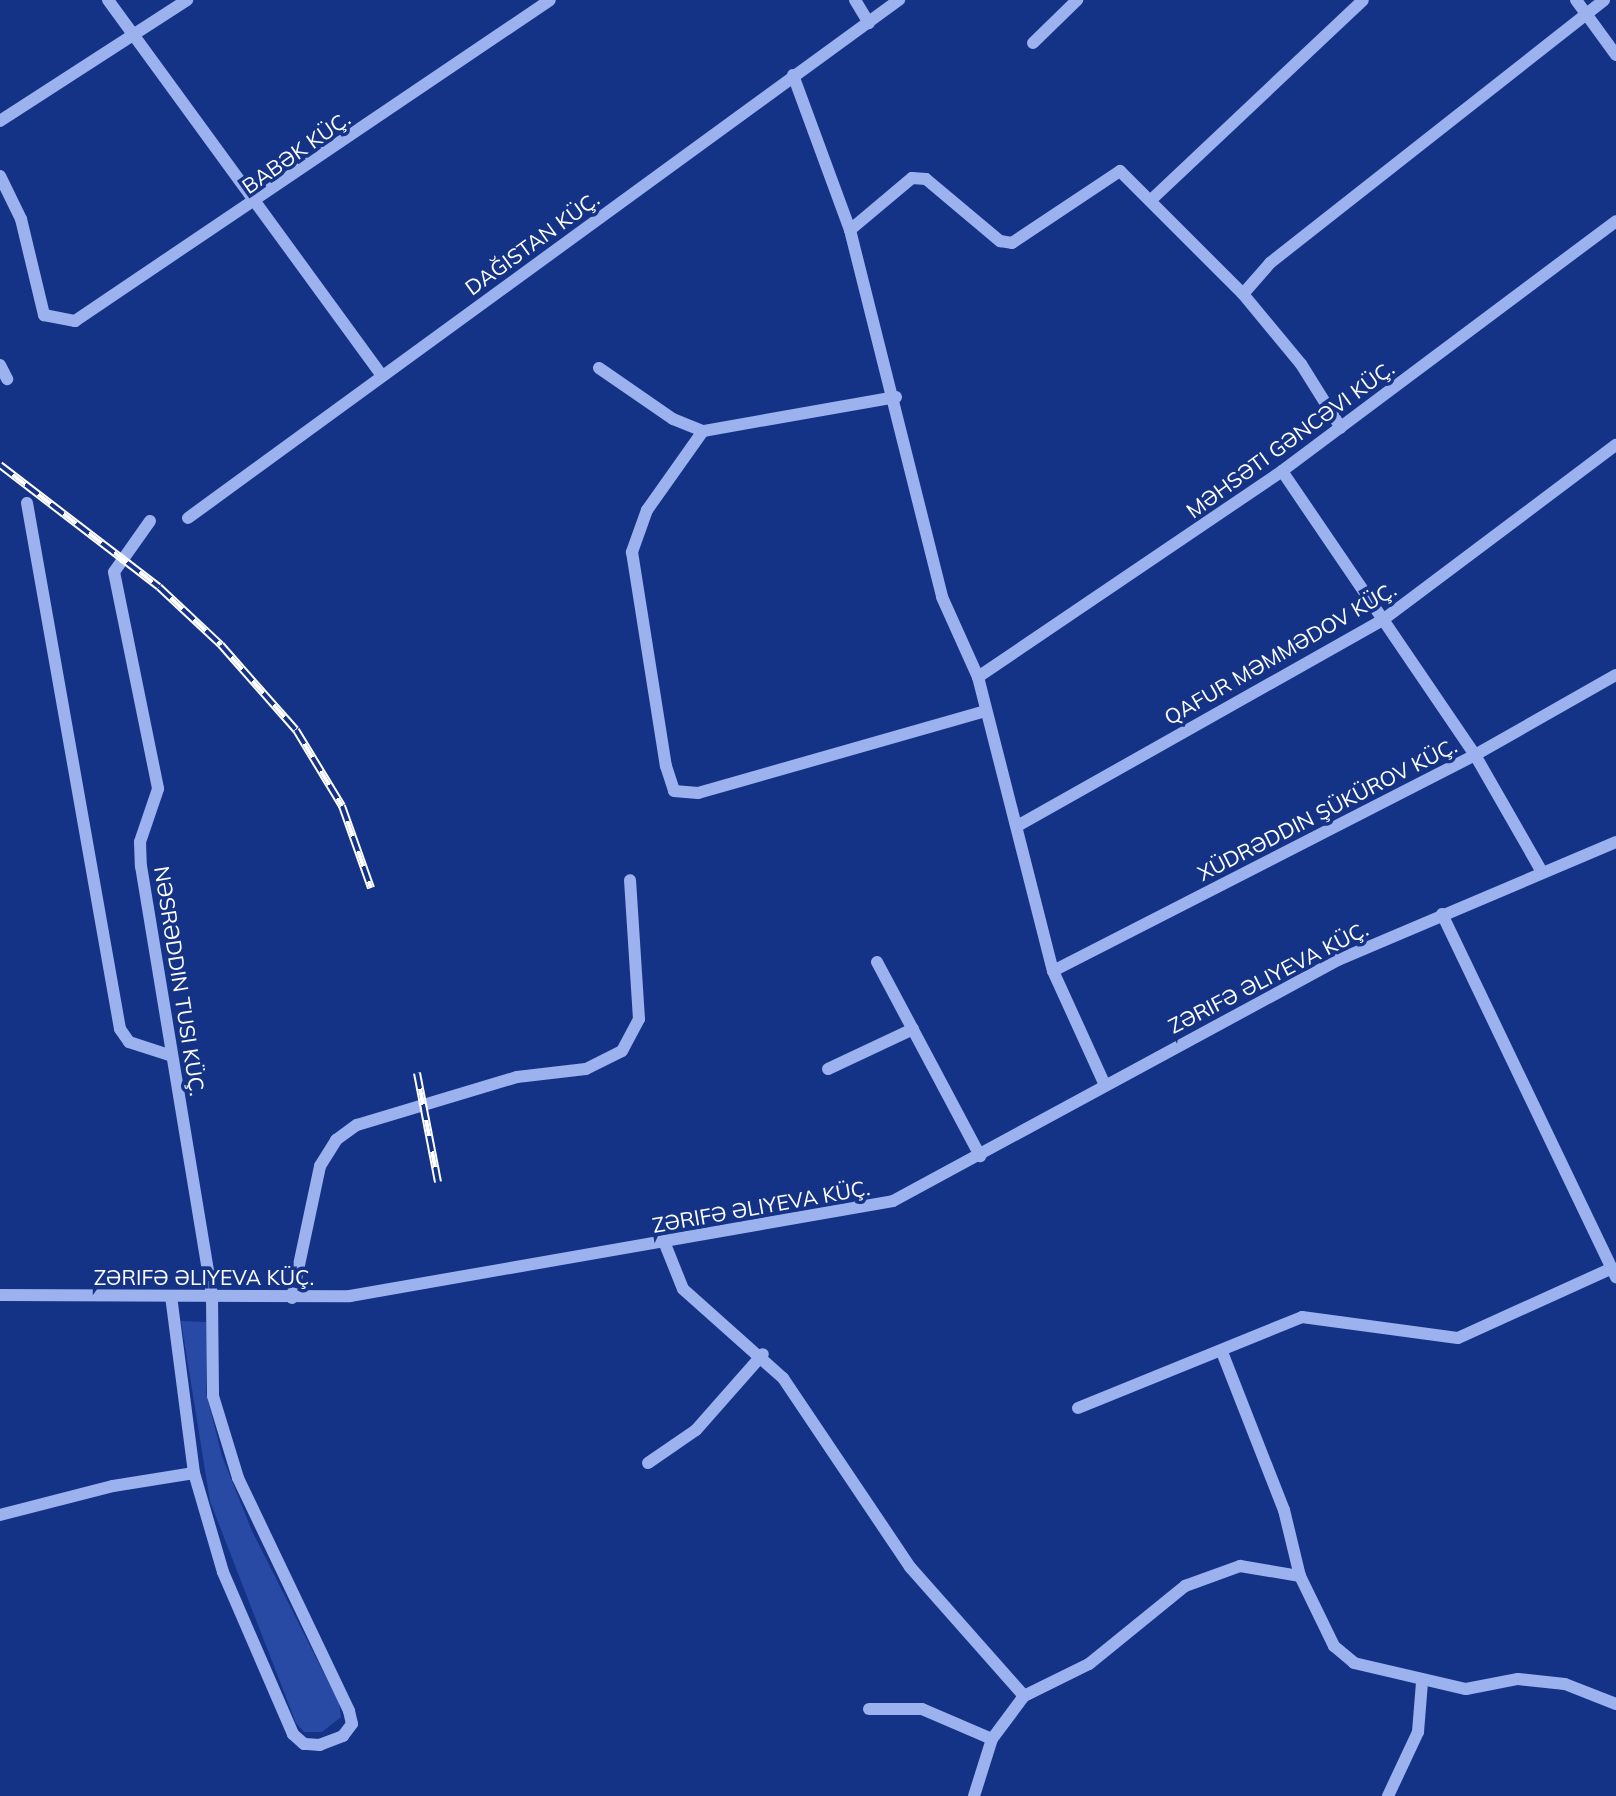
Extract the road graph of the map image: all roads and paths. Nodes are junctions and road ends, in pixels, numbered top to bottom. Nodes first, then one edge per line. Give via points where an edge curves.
1 (108, 0) edge
2 (187, 0) edge
3 (550, 0) edge
4 (855, 0) edge
5 (899, 0) edge
6 (1077, 0) edge
7 (1363, 0) edge
8 (1576, 0) edge
9 (1604, 0) edge
10 (1584, 12) junction
11 (869, 23) junction
12 (135, 34) junction
13 (1033, 43) dead end
14 (1616, 55) edge
15 (793, 75) junction
16 (0, 121) edge
17 (0, 176) edge
18 (1151, 200) junction
19 (255, 204) junction
20 (1616, 221) edge
21 (850, 230) junction
22 (1243, 293) junction
23 (0, 365) edge
24 (600, 368) dead end
25 (383, 376) junction
26 (7, 379) dead end
27 (896, 397) junction
28 (1342, 428) junction
29 (703, 431) junction
30 (1616, 445) edge
31 (1282, 471) junction
32 (27, 503) dead end
33 (188, 518) dead end
34 (149, 521) dead end
35 (1384, 619) junction
36 (1616, 675) edge
37 (978, 677) junction
38 (986, 711) junction
39 (1475, 755) junction
40 (1019, 825) junction
41 (1616, 842) edge
42 (1542, 872) junction
43 (630, 880) dead end
44 (1442, 914) junction
45 (877, 962) dead end
46 (1053, 971) junction
47 (913, 1029) junction
48 (172, 1056) junction
49 (828, 1069) dead end
50 (1104, 1083) junction
51 (980, 1156) junction
52 (665, 1244) junction
53 (1614, 1272) edge
54 (0, 1295) edge
55 (171, 1296) junction
56 (212, 1297) junction
57 (292, 1298) junction
58 (1222, 1352) junction
59 (763, 1354) junction
60 (1077, 1408) dead end
61 (648, 1463) dead end
62 (194, 1473) junction
63 (0, 1515) edge
64 (1300, 1576) junction
65 (1422, 1682) junction
66 (1024, 1696) junction
67 (1616, 1704) edge
68 (869, 1709) dead end
69 (992, 1739) junction
70 (974, 1796) edge
71 (1388, 1796) edge

1 - 12 street
2 - 12 street
3 - 19 street, BABƏK KÜÇ.
4 - 11 street
5 - 11 street
6 - 13 street
7 - 18 street
8 - 10 street
9 - 10 street
10 - 14 street
10 - 22 street via 1270,262
11 - 15 street
12 - 16 street
12 - 19 street
15 - 21 street
15 - 25 street
17 - 19 street, BABƏK KÜÇ. via 21,219 44,315 59,322 99,307
18 - 21 street via 1128,176 1111,172 1012,243 1000,241 926,179 912,178
18 - 22 street
19 - 25 street
20 - 28 street, MƏHSƏTI GƏNCƏVI KÜÇ.
21 - 27 street
22 - 28 street via 1301,364
23 - 26 street
24 - 29 street via 673,419
25 - 33 street
27 - 29 street
27 - 37 street via 942,597
28 - 31 street, MƏHSƏTI GƏNCƏVI KÜÇ.
29 - 38 street via 647,510 632,552 674,791 698,793
30 - 35 street, QAFUR MƏMMƏDOV KÜÇ.
31 - 35 street
31 - 37 street, MƏHSƏTI GƏNCƏVI KÜÇ.
32 - 48 street via 120,1029 129,1042
34 - 48 street, NƏSRƏDDIN TUSI KÜÇ. via 114,572 158,789 140,842 141,866
35 - 39 street
35 - 40 street, QAFUR MƏMMƏDOV KÜÇ.
36 - 39 street, XÜDRƏDDIN ŞÜKÜROV KÜÇ.
37 - 38 street
38 - 40 street
39 - 42 street
39 - 46 street, XÜDRƏDDIN ŞÜKÜROV KÜÇ.
40 - 46 street
41 - 42 street, ZƏRIFƏ ƏLIYEVA KÜÇ.
42 - 44 street, ZƏRIFƏ ƏLIYEVA KÜÇ.
43 - 57 street via 639,1020 622,1051 586,1069 517,1077 346,1132 320,1167
44 - 50 street, ZƏRIFƏ ƏLIYEVA KÜÇ. via 1338,960
44 - 53 street
45 - 47 street
46 - 50 street
47 - 49 street
47 - 51 street
48 - 56 street, NƏSRƏDDIN TUSI KÜÇ.
50 - 51 street, ZƏRIFƏ ƏLIYEVA KÜÇ.
51 - 52 street, ZƏRIFƏ ƏLIYEVA KÜÇ. via 931,1184 858,1211
52 - 57 street, ZƏRIFƏ ƏLIYEVA KÜÇ. via 405,1290
52 - 59 street via 683,1289
53 - 58 street via 1458,1338 1302,1317
54 - 55 street, ZƏRIFƏ ƏLIYEVA KÜÇ.
55 - 56 street, ZƏRIFƏ ƏLIYEVA KÜÇ.
55 - 62 street
56 - 57 street, ZƏRIFƏ ƏLIYEVA KÜÇ.
56 - 62 street, NƏSRƏDDIN TUSI KÜÇ. via 213,1396 238,1478 349,1711 352,1724 343,1735 320,1745 304,1744 293,1734 237,1614
58 - 60 street
58 - 64 street via 1284,1510
59 - 61 street via 696,1430
59 - 66 street via 909,1567
62 - 63 street
64 - 65 street via 1334,1646 1354,1663
64 - 66 street via 1240,1566 1207,1573 1088,1664
65 - 67 street via 1466,1689 1518,1679 1565,1684
65 - 71 street via 1418,1732
66 - 69 street
68 - 69 street via 922,1709
69 - 70 street

